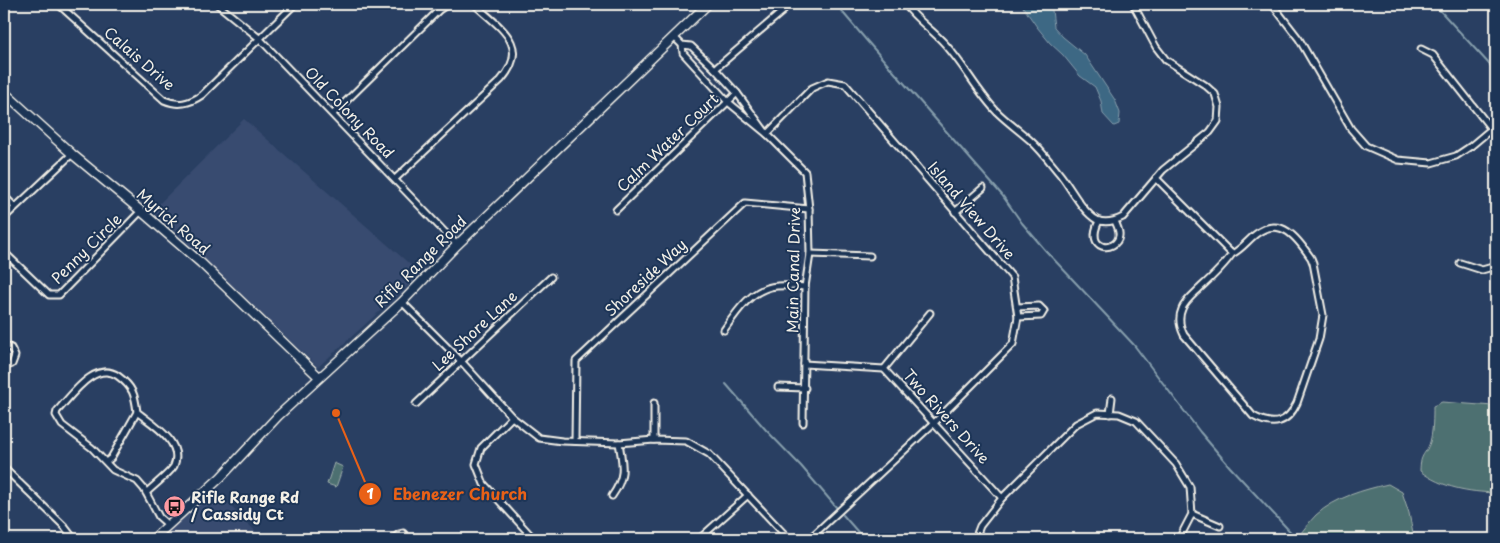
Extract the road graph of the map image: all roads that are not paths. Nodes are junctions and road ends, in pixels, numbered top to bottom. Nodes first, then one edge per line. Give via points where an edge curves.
1 (58, 4) edge
2 (217, 4) edge
3 (294, 4) edge
4 (448, 4) edge
5 (474, 4) edge
6 (708, 4) edge
7 (904, 4) edge
8 (1133, 4) edge
9 (1272, 4) edge
10 (783, 10) dead end
11 (674, 37) junction
12 (259, 38) junction
13 (682, 45) junction
14 (1421, 49) dead end
15 (715, 70) junction
16 (4, 92) edge
17 (737, 93) junction
18 (728, 102) junction
19 (333, 114) junction
20 (1494, 127) edge
21 (767, 134) junction
22 (1496, 135) edge
23 (72, 154) junction
24 (1156, 178) junction
25 (395, 179) junction
26 (983, 188) dead end
27 (4, 196) edge
28 (15, 207) junction
29 (809, 209) junction
30 (616, 210) dead end
31 (141, 211) junction
32 (956, 212) junction
33 (4, 218) edge
34 (1099, 221) junction
35 (1116, 221) junction
36 (457, 245) junction
37 (4, 252) edge
38 (810, 254) junction
39 (1232, 254) junction
40 (870, 256) dead end
41 (1460, 263) dead end
42 (1496, 266) edge
43 (551, 277) dead end
44 (805, 287) junction
45 (402, 302) junction
46 (1017, 307) junction
47 (930, 313) dead end
48 (1018, 317) junction
49 (724, 330) dead end
50 (4, 345) edge
51 (461, 361) junction
52 (804, 364) junction
53 (4, 367) edge
54 (884, 369) junction
55 (319, 378) junction
56 (778, 387) dead end
57 (805, 388) junction
58 (1112, 398) dead end
59 (654, 403) dead end
60 (416, 404) dead end
61 (137, 412) junction
62 (1110, 414) junction
63 (512, 417) junction
64 (804, 422) dead end
65 (934, 423) junction
66 (654, 440) junction
67 (575, 441) junction
68 (619, 443) junction
69 (106, 462) junction
70 (4, 468) edge
71 (146, 492) junction
72 (748, 494) junction
73 (612, 496) dead end
74 (1002, 498) junction
75 (1192, 514) junction
76 (168, 525) junction
77 (1220, 526) dead end
78 (74, 539) edge
79 (152, 539) edge
80 (393, 539) edge
81 (409, 539) edge
82 (534, 539) edge
83 (699, 539) edge
84 (789, 539) edge
85 (809, 539) edge
86 (975, 539) edge
87 (1179, 539) edge

1 - 12 street, Calais Drive via 164,100 173,104 192,102 202,95
2 - 12 street, Old Colony Road
3 - 12 street, Calais Drive
4 - 19 street
5 - 25 street via 513,44 510,68
6 - 11 main road, Rifle Range Road
7 - 34 street via 914,17 944,42 997,112 1033,142 1089,214
8 - 24 street via 1166,60 1205,85 1215,94 1219,107 1218,121 1210,132
9 - 20 street via 1299,39 1351,129 1366,146 1398,160 1431,163 1456,156
10 - 15 street
11 - 13 street, Main Canal Drive
11 - 36 main road, Rifle Range Road
12 - 19 street, Old Colony Road
13 - 15 street, Main Canal Drive via 691,46
13 - 18 street, Main Canal Drive via 683,53
14 - 20 street via 1433,54
15 - 17 street, Main Canal Drive
16 - 23 main road, Myrick Road
17 - 18 street, Calm Water Court
17 - 21 street, Main Canal Drive
18 - 21 street, Main Canal Drive
18 - 30 street, Calm Water Court
19 - 25 street, Old Colony Road
20 - 22 street
21 - 29 street, Main Canal Drive via 805,172
21 - 32 street, Island View Drive via 812,88 828,82 845,84
23 - 28 street
23 - 31 main road, Myrick Road
24 - 35 street
24 - 39 street
25 - 36 street, Old Colony Road
26 - 32 street
27 - 28 street
28 - 33 street
29 - 38 street, Main Canal Drive
29 - 67 street, Shoreside Way via 745,203 576,361
31 - 37 street, Penny Circle via 59,295 49,295
31 - 55 main road, Myrick Road via 201,263
32 - 46 street, Island View Drive via 1012,277
34 - 35 street
34 - 35 street via 1094,236 1096,242 1105,247 1115,244 1119,238
36 - 45 main road, Rifle Range Road
38 - 40 street
38 - 44 street, Main Canal Drive
39 - 39 street via 1264,229 1280,229 1295,236 1314,263 1323,315 1319,339 1297,403 1292,413 1281,421 1264,422 1253,416 1181,329 1182,308
41 - 42 street via 1482,270
43 - 51 street, Lee Shore Lane
44 - 49 street via 776,286 755,293
44 - 52 street, Main Canal Drive
45 - 51 street
45 - 55 main road, Rifle Range Road
46 - 48 street, Island View Drive
46 - 48 street via 1040,306 1044,311 1041,316
47 - 54 street
48 - 65 street, Island View Drive via 1012,344
50 - 53 street via 11,348 15,356 12,364
51 - 60 street, Lee Shore Lane
51 - 63 street
52 - 54 street, Two Rivers Drive
52 - 57 street, Main Canal Drive
54 - 65 street, Two Rivers Drive
55 - 76 main road, Rifle Range Road
56 - 57 street
57 - 64 street, Main Canal Drive
58 - 62 street
59 - 66 street
61 - 69 street
61 - 69 street via 135,396 128,383 111,372 92,375 57,411 62,425
61 - 71 street via 173,443 176,457 174,467
62 - 74 street via 1097,413 1076,424
62 - 75 street via 1136,421 1176,464 1190,488
63 - 67 street via 539,438
63 - 82 street via 481,448 476,464 484,484
65 - 74 street, Two Rivers Drive
65 - 85 street, Island View Drive
66 - 68 street
66 - 72 street via 686,441 709,454
67 - 68 street
68 - 73 street via 623,466 620,484
69 - 71 street via 113,470 137,481
70 - 78 street
71 - 76 street via 159,517
72 - 83 street
72 - 84 street
74 - 86 street via 980,526
75 - 77 street
75 - 87 street
76 - 79 main road, Rifle Range Road
80 - 81 street via 399,534

